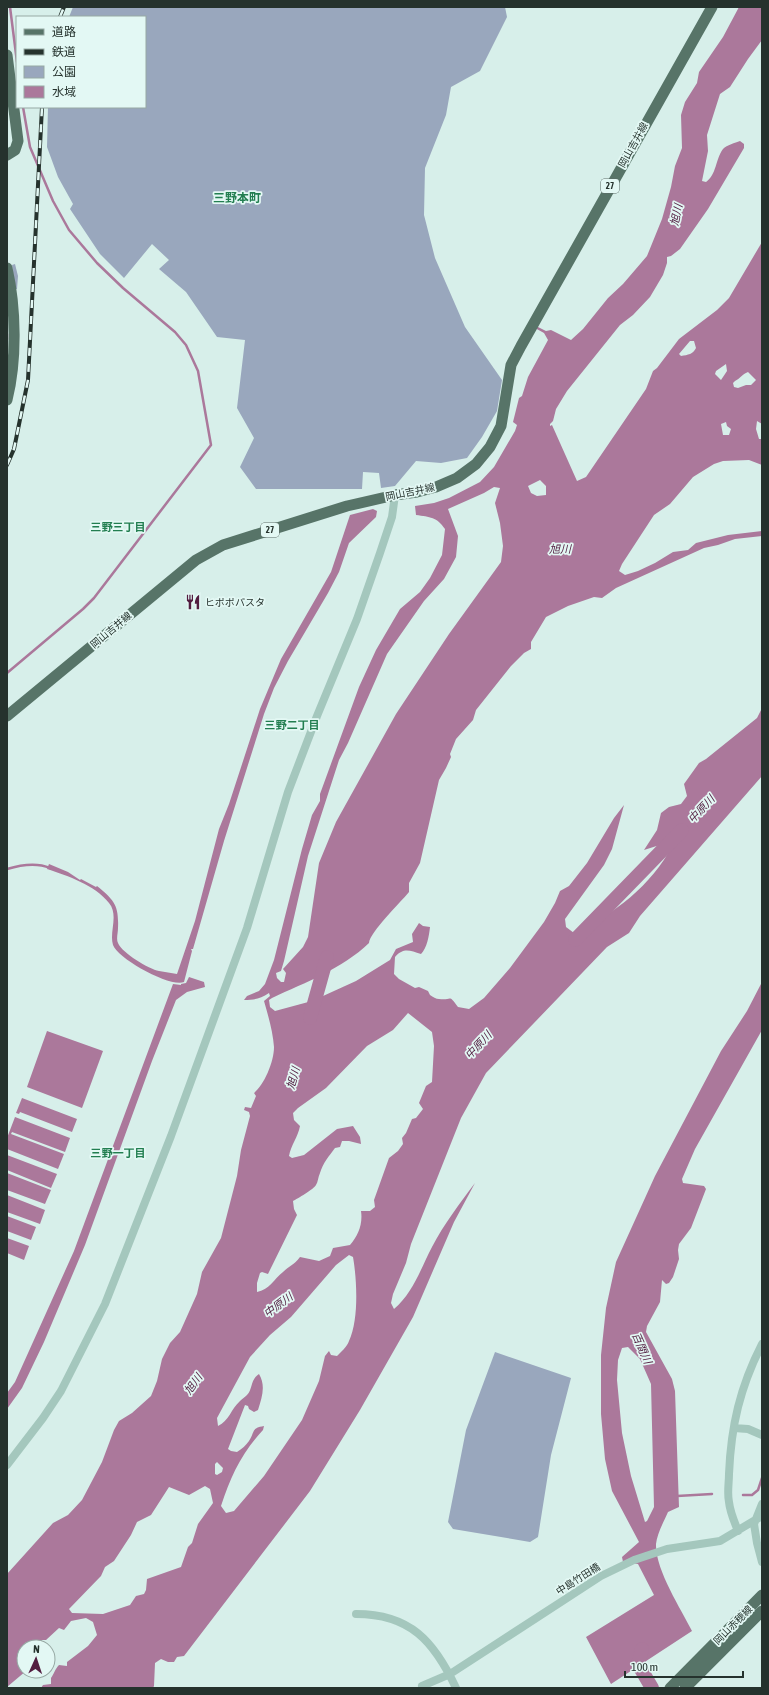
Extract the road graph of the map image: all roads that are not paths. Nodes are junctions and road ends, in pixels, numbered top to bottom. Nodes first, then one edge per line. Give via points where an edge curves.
1 (712, 7) edge
2 (7, 55) edge
3 (7, 155) edge
4 (7, 268) edge
5 (7, 400) edge
6 (395, 495) junction
7 (7, 716) edge
8 (762, 1344) edge
9 (734, 1428) junction
10 (762, 1435) edge
11 (7, 1465) edge
12 (762, 1504) edge
13 (762, 1516) edge
14 (738, 1531) junction
15 (762, 1562) edge
16 (762, 1595) edge
17 (762, 1611) edge
18 (356, 1614) dead end
19 (450, 1674) junction
20 (422, 1686) dead end
21 (456, 1688) edge
22 (670, 1688) edge
23 (685, 1688) edge

1 - 6 main road, 岡山吉井線 / 27 via 510,365 501,426 490,447 476,464 457,478 436,488
2 - 3 main road via 18,141 15,150
4 - 5 main road via 14,332
6 - 7 main road, 岡山吉井線 / 27 via 347,506 210,551
6 - 11 street via 392,517 357,619 308,736 288,792 247,928 171,1136 105,1304 61,1391
8 - 9 street via 741,1393
9 - 10 street via 748,1429
9 - 14 street via 730,1447 728,1500
12 - 15 street via 754,1524
13 - 14 street
14 - 19 street, 中島竹田橋 via 720,1541 667,1549 615,1569
16 - 22 main road, 岡山赤穂線
17 - 23 main road, 岡山赤穂線
18 - 19 street via 388,1616 408,1625 424,1638
19 - 20 street, 中島竹田橋
19 - 21 street

